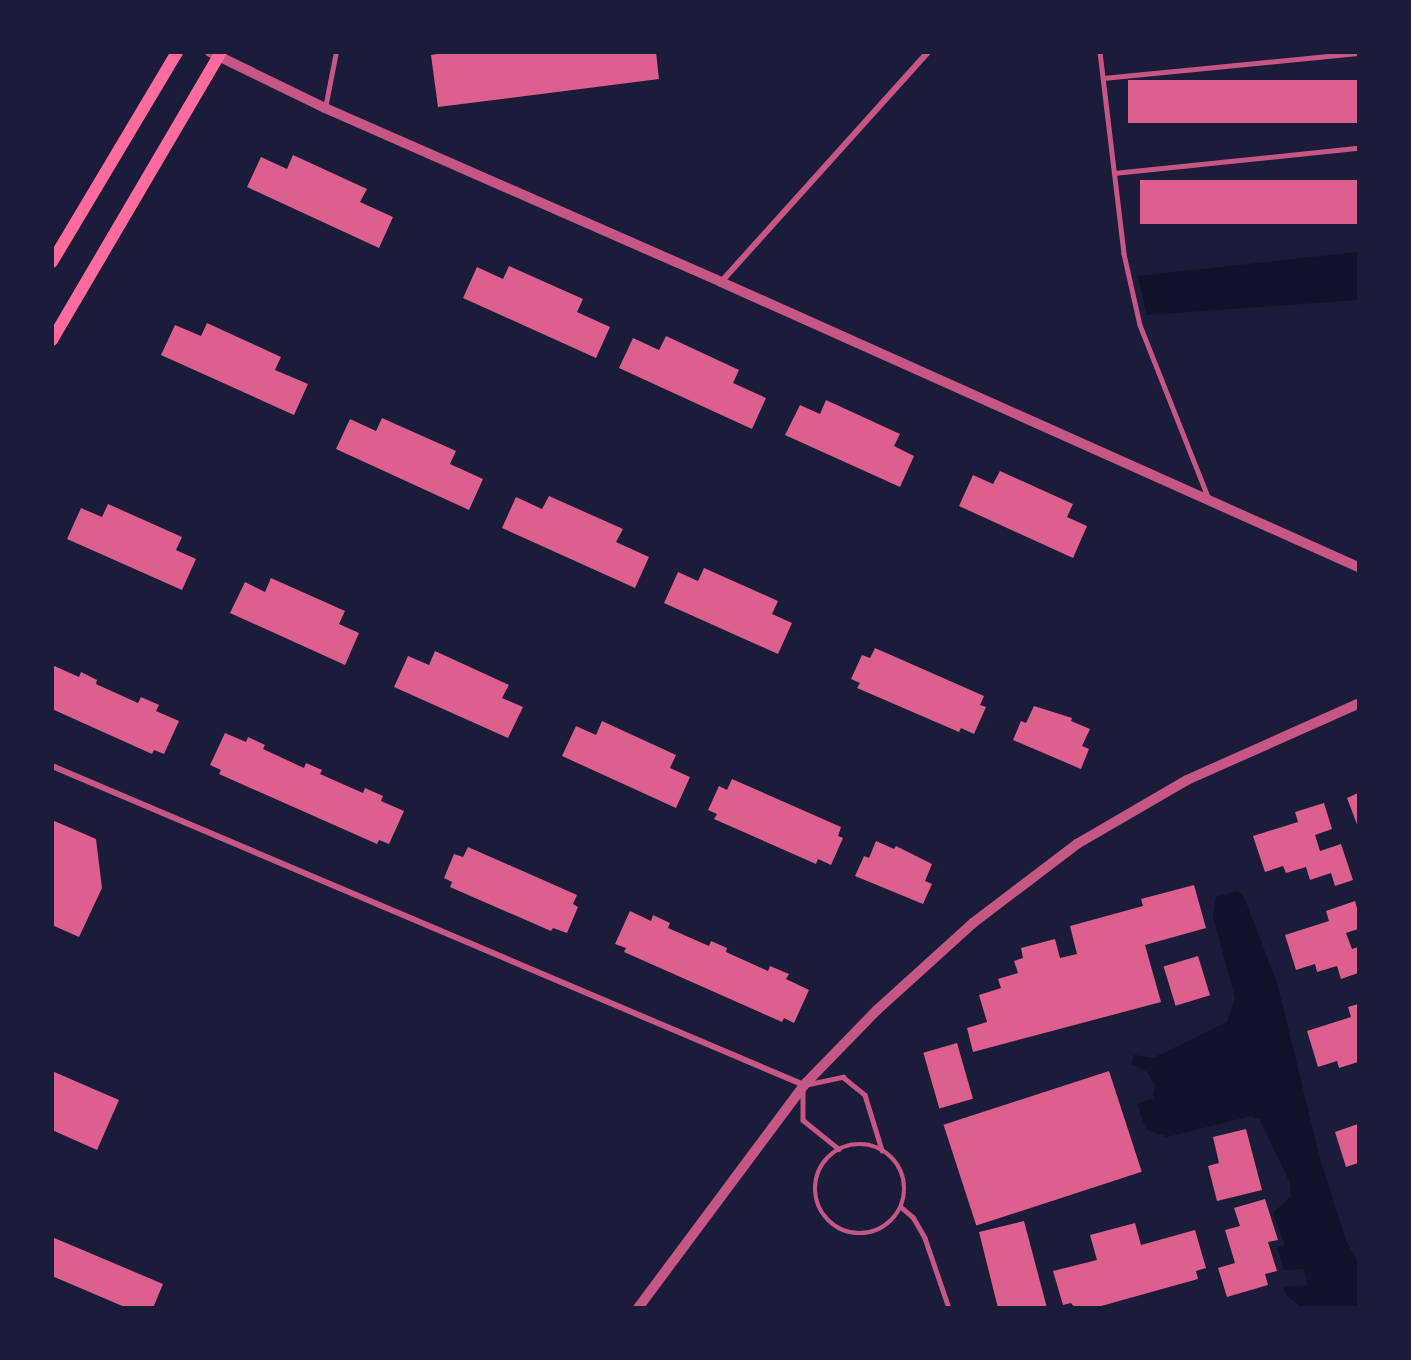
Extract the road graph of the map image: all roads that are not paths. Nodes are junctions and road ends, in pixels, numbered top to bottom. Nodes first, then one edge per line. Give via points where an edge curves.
1 (177, 52) edge
2 (336, 52) edge
3 (928, 52) edge
4 (1100, 52) edge
5 (1359, 53) edge
6 (217, 54) edge
7 (1103, 78) junction
8 (325, 108) junction
9 (1359, 148) edge
10 (1114, 173) junction
11 (52, 262) edge
12 (721, 282) junction
13 (52, 340) edge
14 (1209, 501) junction
15 (1359, 567) edge
16 (1359, 704) edge
17 (52, 766) edge
18 (804, 1085) junction
19 (839, 1149) junction
20 (882, 1150) junction
21 (901, 1207) junction
22 (638, 1308) edge
23 (949, 1308) edge

1 - 11 main road
2 - 8 lane
3 - 12 street
4 - 7 lane
5 - 7 lane
6 - 8 street
6 - 13 main road
7 - 10 lane
8 - 12 street
9 - 10 lane
10 - 14 lane via 1124,254 1140,325
12 - 14 street
14 - 15 street
16 - 18 street via 1187,780 1077,844 973,923 877,1010
17 - 18 street
18 - 19 lane via 803,1120
18 - 20 lane via 843,1077 865,1095
18 - 22 street
19 - 20 lane via 868,1145
19 - 21 lane via 827,1158 815,1184 818,1206 830,1223 843,1231 872,1233 886,1226
20 - 21 lane via 902,1172 905,1187
21 - 23 lane via 913,1217 926,1238

